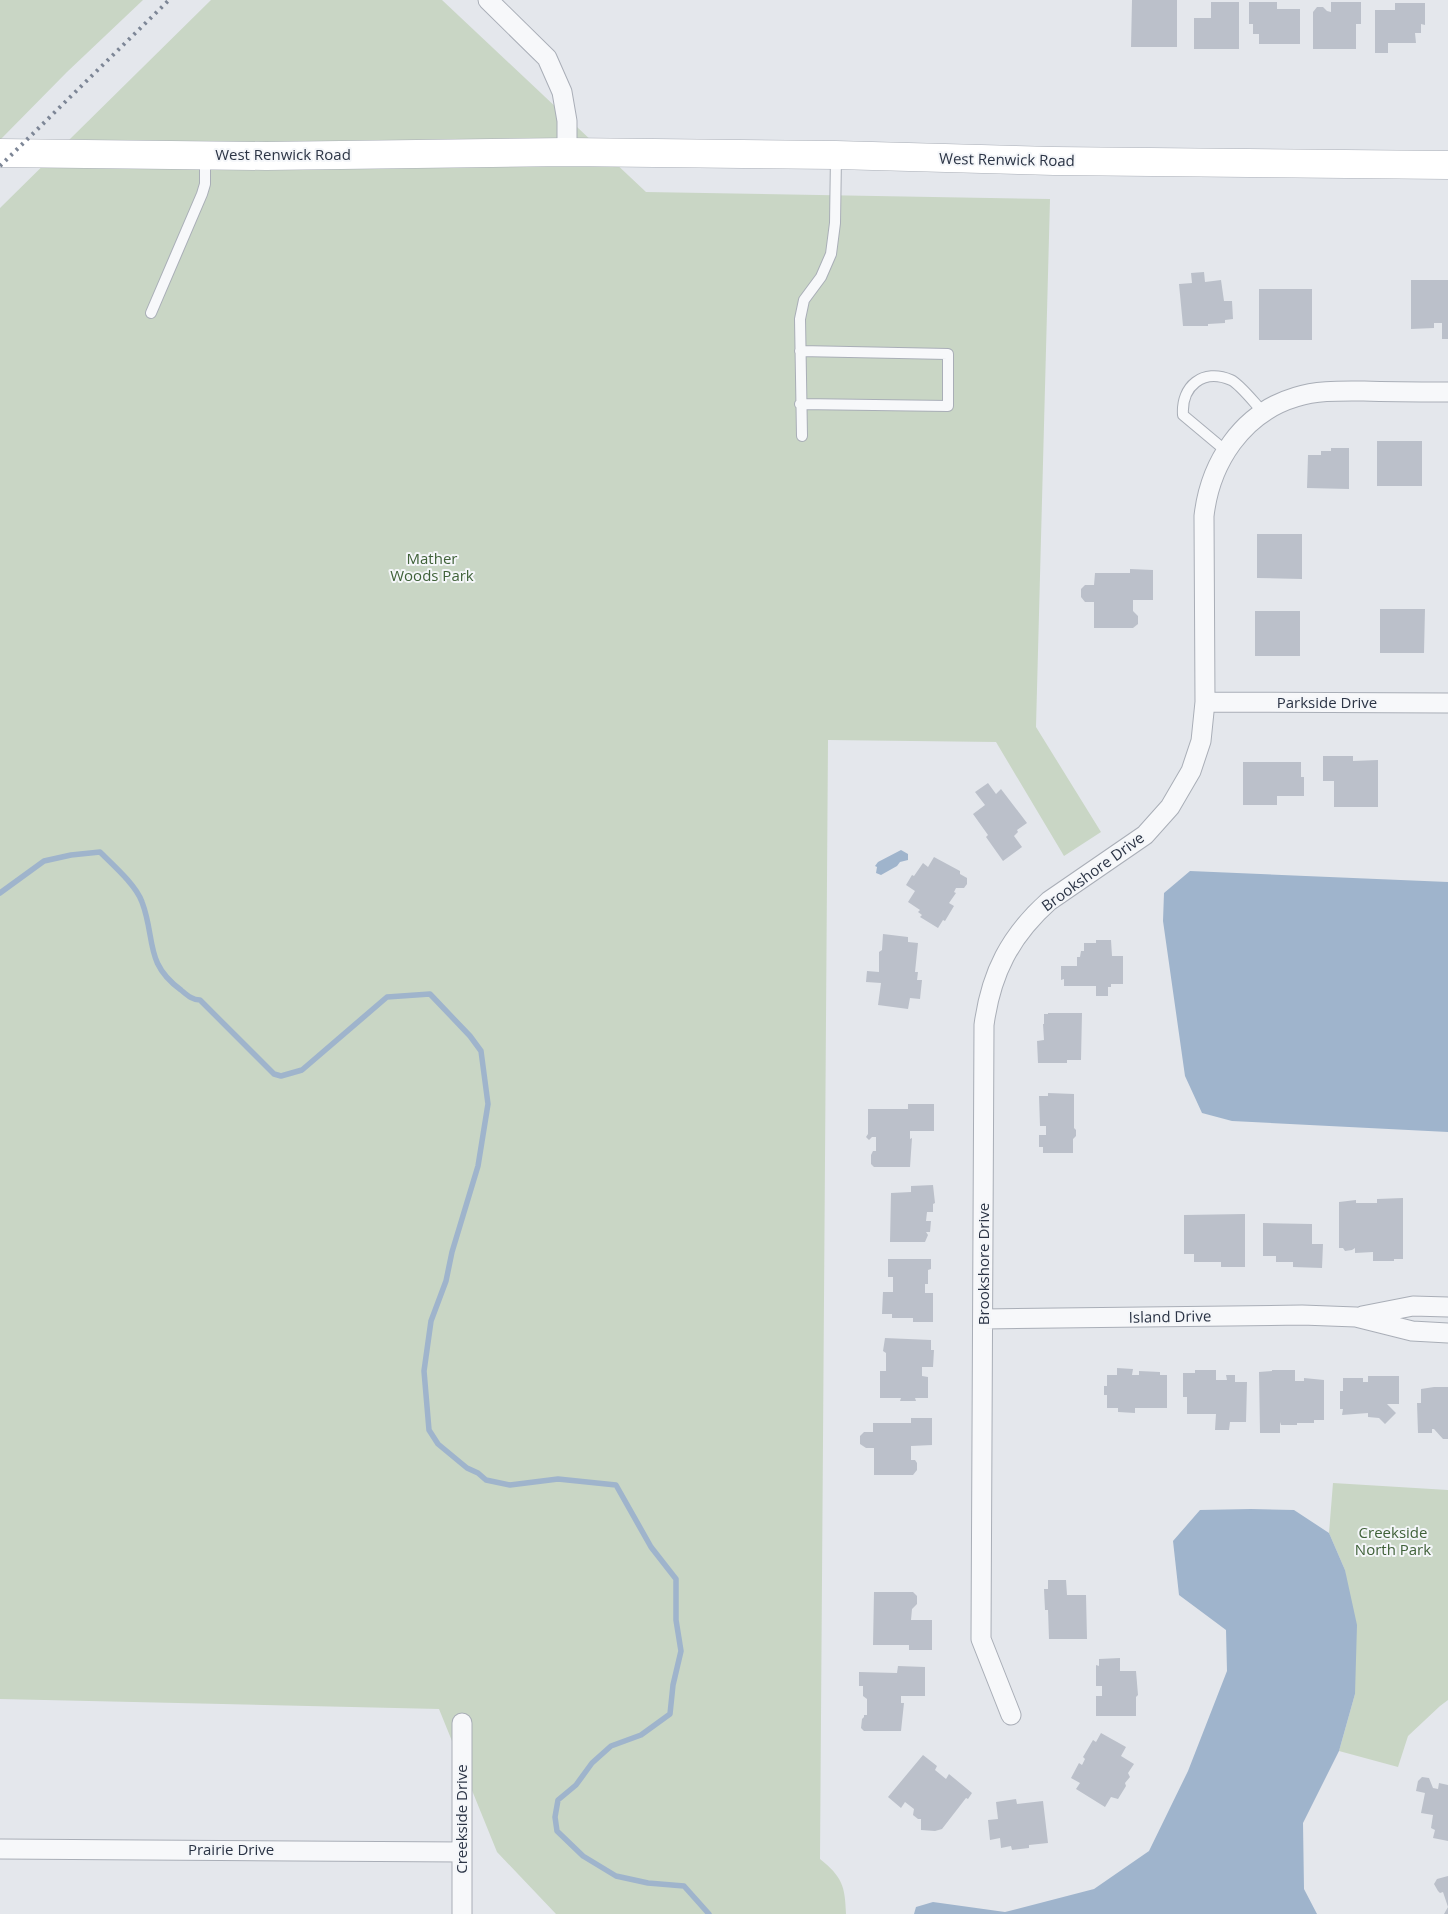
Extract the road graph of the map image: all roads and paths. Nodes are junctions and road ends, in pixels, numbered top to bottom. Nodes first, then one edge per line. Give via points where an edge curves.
1 (488, 0) edge
2 (567, 152) junction
3 (0, 153) edge
4 (205, 155) junction
5 (836, 155) junction
6 (1448, 165) edge
7 (151, 313) dead end
8 (800, 351) junction
9 (1448, 392) edge
10 (800, 404) junction
11 (1264, 413) junction
12 (802, 436) dead end
13 (1226, 451) junction
14 (1205, 702) junction
15 (1448, 703) edge
16 (1448, 1307) edge
17 (1356, 1318) junction
18 (984, 1319) junction
19 (1448, 1333) edge
20 (1011, 1715) dead end
21 (462, 1723) dead end
22 (0, 1849) edge
23 (462, 1852) junction
24 (462, 1914) edge

1 - 2 street via 547,58 562,92 567,121
2 - 4 street, West Renwick Road
2 - 5 street, West Renwick Road
3 - 4 street, West Renwick Road
4 - 7 lane via 202,194
5 - 6 street, West Renwick Road
5 - 8 lane via 831,254 821,277 804,300 800,319
8 - 10 lane
8 - 10 lane via 948,354 948,406
9 - 11 street, Brookshore Drive via 1314,393 1296,397
10 - 12 lane
11 - 13 street, Brookshore Drive via 1245,427
11 - 13 lane via 1232,380 1214,376 1198,378 1187,391 1182,404 1183,415
13 - 14 street, Brookshore Drive via 1209,486 1204,516
14 - 15 street, Parkside Drive
14 - 18 street, Brookshore Drive via 1196,756 1170,807 1145,835 1035,914 1007,951 989,993 984,1025
16 - 17 street, Island Drive via 1413,1306
17 - 18 street, Island Drive via 1302,1315
17 - 19 street, Island Drive via 1412,1332
18 - 20 street, Brookshore Drive via 980,1639
21 - 23 street, Creekside Drive
22 - 23 street, Prairie Drive
23 - 24 street, Creekside Drive

